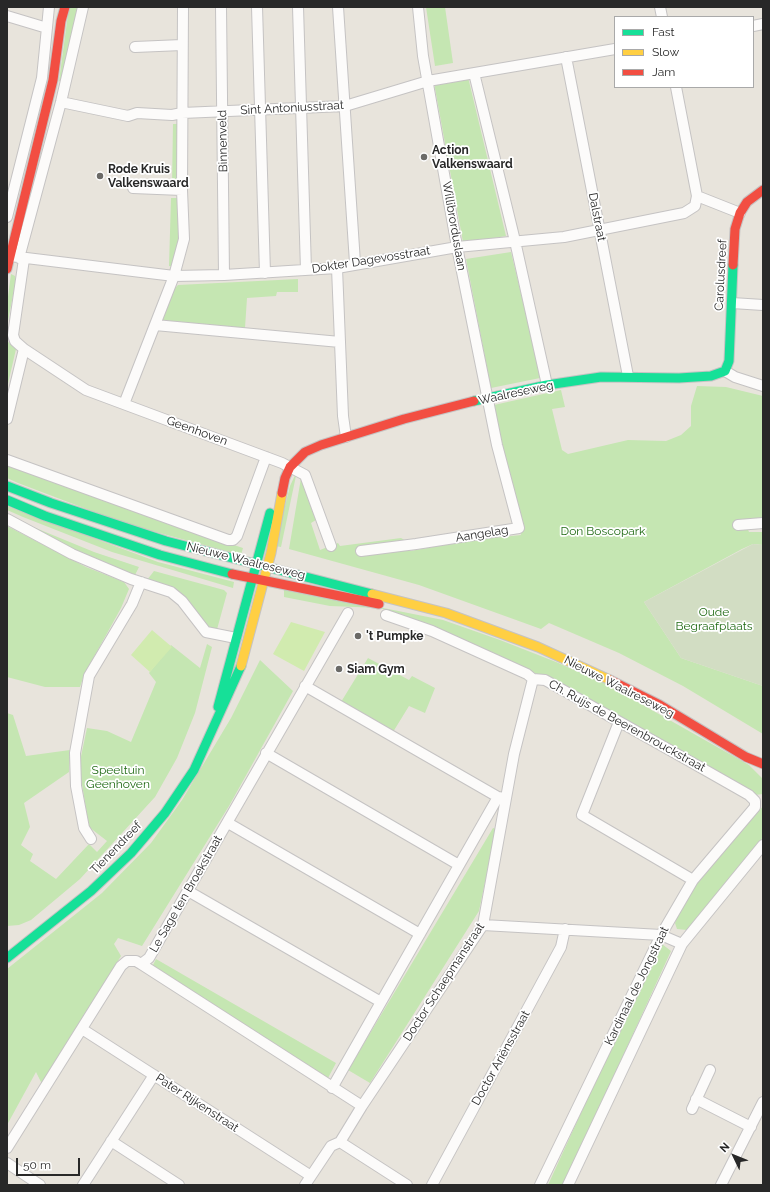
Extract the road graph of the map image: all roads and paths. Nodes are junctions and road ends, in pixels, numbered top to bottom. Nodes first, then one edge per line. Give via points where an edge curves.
1 (49, 7) edge
2 (58, 7) edge
3 (65, 7) edge
4 (83, 7) edge
5 (183, 7) edge
6 (221, 7) edge
7 (257, 7) edge
8 (298, 7) edge
9 (338, 7) edge
10 (418, 7) edge
11 (7, 16) edge
12 (61, 21) junction
13 (47, 28) junction
14 (182, 45) junction
15 (135, 47) dead end
16 (614, 49) edge
17 (566, 57) junction
18 (474, 73) junction
19 (428, 81) junction
20 (676, 88) edge
21 (61, 102) junction
22 (345, 106) junction
23 (301, 108) junction
24 (261, 109) junction
25 (222, 111) junction
26 (182, 112) junction
27 (133, 188) dead end
28 (182, 190) junction
29 (763, 190) edge
30 (697, 196) junction
31 (740, 213) junction
32 (7, 217) edge
33 (600, 229) junction
34 (515, 241) junction
35 (457, 247) junction
36 (18, 258) junction
37 (355, 264) junction
38 (338, 268) junction
39 (7, 269) edge
40 (306, 270) junction
41 (265, 273) junction
42 (224, 275) junction
43 (174, 276) junction
44 (732, 303) junction
45 (763, 305) edge
46 (154, 325) junction
47 (340, 342) junction
48 (24, 349) junction
49 (725, 371) junction
50 (628, 376) junction
51 (547, 385) junction
52 (763, 386) edge
53 (487, 398) junction
54 (124, 404) junction
55 (7, 419) edge
56 (346, 436) junction
57 (266, 457) junction
58 (7, 460) edge
59 (290, 467) junction
60 (285, 478) junction
61 (7, 486) edge
62 (7, 500) edge
63 (7, 519) edge
64 (763, 523) edge
65 (738, 525) dead end
66 (331, 546) dead end
67 (361, 550) dead end
68 (256, 565) junction
69 (268, 568) junction
70 (252, 579) junction
71 (142, 582) junction
72 (264, 582) junction
73 (348, 613) dead end
74 (386, 615) dead end
75 (487, 628) junction
76 (236, 638) junction
77 (533, 679) junction
78 (305, 686) junction
79 (619, 722) junction
80 (213, 729) junction
81 (266, 753) junction
82 (746, 756) junction
83 (763, 764) edge
84 (763, 772) edge
85 (502, 798) junction
86 (755, 801) joint
87 (228, 823) junction
88 (91, 839) dead end
89 (763, 845) edge
90 (459, 865) junction
91 (693, 880) junction
92 (188, 890) junction
93 (483, 925) junction
94 (564, 929) junction
95 (420, 934) junction
96 (662, 934) junction
97 (682, 944) junction
98 (7, 958) edge
99 (141, 964) junction
100 (381, 1002) junction
101 (82, 1029) junction
102 (710, 1070) dead end
103 (154, 1075) junction
104 (332, 1088) junction
105 (696, 1099) junction
106 (763, 1102) edge
107 (362, 1106) junction
108 (692, 1109) dead end
109 (751, 1127) junction
110 (111, 1141) junction
111 (340, 1142) junction
112 (7, 1148) edge
113 (7, 1163) edge
114 (308, 1181) edge
115 (404, 1184) edge
116 (40, 1185) edge
117 (83, 1185) edge
118 (179, 1185) edge
119 (432, 1185) edge
120 (540, 1185) edge
121 (568, 1185) edge
122 (721, 1185) edge

1 - 13 street
2 - 12 street
3 - 12 street
4 - 21 street
5 - 14 street
6 - 25 street, Binnenveld
7 - 24 street
8 - 23 street
9 - 22 street
10 - 19 street, Willibrorduslaan
11 - 13 street
12 - 36 street via 53,80
13 - 32 street via 42,78
14 - 15 street
14 - 26 street
16 - 17 street, Sint Antoniusstraat
17 - 18 street, Sint Antoniusstraat
17 - 33 street, Dalstraat
18 - 19 street, Sint Antoniusstraat
18 - 34 street
19 - 22 street, Sint Antoniusstraat
19 - 35 street, Willibrorduslaan
20 - 30 street
21 - 26 street, Sint Antoniusstraat via 128,116 172,115
21 - 36 street
22 - 23 street, Sint Antoniusstraat
22 - 37 street
23 - 24 street, Sint Antoniusstraat
23 - 40 street
24 - 25 street, Sint Antoniusstraat
24 - 41 street
25 - 26 street, Sint Antoniusstraat
25 - 42 street, Binnenveld
26 - 28 street
27 - 28 street
28 - 43 street via 184,239
29 - 31 street, Carolusdreef via 746,202
30 - 31 street
30 - 33 street, Dokter Dagevosstraat via 695,206 684,213
31 - 44 street, Carolusdreef via 735,229
33 - 34 street, Dokter Dagevosstraat via 564,237
33 - 50 street, Dalstraat
34 - 35 street, Dokter Dagevosstraat
34 - 51 street
35 - 37 street, Dokter Dagevosstraat
35 - 53 street, Willibrorduslaan
36 - 39 street
36 - 43 street, Dokter Dagevosstraat
36 - 48 street via 13,335 15,341
37 - 38 street, Dokter Dagevosstraat
38 - 40 street, Dokter Dagevosstraat
38 - 47 street
40 - 41 street, Dokter Dagevosstraat
41 - 42 street, Dokter Dagevosstraat
42 - 43 street, Dokter Dagevosstraat
43 - 46 street
44 - 45 street
44 - 49 street, Carolusdreef via 729,362
46 - 47 street
46 - 54 street
47 - 56 street
48 - 54 street, Geenhoven via 86,390
48 - 55 street
49 - 50 street, Waalreseweg via 711,376 679,378
49 - 52 street
50 - 51 street, Waalreseweg
51 - 53 street, Waalreseweg
53 - 56 street, Waalreseweg
53 - 67 street, Aangelag via 519,528
54 - 57 street, Geenhoven
56 - 59 street, Waalreseweg via 305,452
57 - 58 street, Nieuwe Waalreseweg via 237,536 233,540
57 - 59 street, Geenhoven
59 - 60 street, Waalreseweg
59 - 66 street, Geenhoven via 305,475
60 - 68 street, Waalreseweg via 276,492
60 - 69 street, Waalreseweg
61 - 68 street, Nieuwe Waalreseweg via 123,528
62 - 70 street, Nieuwe Waalreseweg via 45,516 160,555
63 - 71 street via 72,554
64 - 65 street
68 - 69 street, Nieuwe Waalreseweg
68 - 70 street, Tienendreef
69 - 72 street, Tienendreef
69 - 75 street, Nieuwe Waalreseweg via 418,604
70 - 72 street, Nieuwe Waalreseweg
70 - 76 street, Tienendreef
71 - 76 street via 171,592 182,601 206,632
71 - 88 street via 132,604 89,676 74,753 76,786 84,828
72 - 75 street, Nieuwe Waalreseweg
72 - 80 street, Tienendreef via 240,671
73 - 78 street, Le Sage ten Broekstraat
74 - 77 street, Ch. Ruijs de Beerenbrouckstraat via 432,631
75 - 82 street, Nieuwe Waalreseweg via 538,647 610,680 660,705
76 - 80 street, Tienendreef via 220,693
77 - 79 street, Ch. Ruijs de Beerenbrouckstraat via 545,680
77 - 85 street, Doctor Schaepmanstraat
78 - 81 street, Le Sage ten Broekstraat
78 - 85 street
79 - 86 street, Ch. Ruijs de Beerenbrouckstraat via 749,795
79 - 91 street via 582,815
80 - 98 street, Tienendreef via 194,770 165,813 131,853 91,891
81 - 87 street, Le Sage ten Broekstraat
81 - 90 street
82 - 83 street, Nieuwe Waalreseweg
82 - 84 street, Nieuwe Waalreseweg
85 - 90 street, Doctor Schaepmanstraat
85 - 93 street, Doctor Schaepmanstraat
86 - 91 street, Kardinaal de Jongstraat via 755,807
87 - 92 street, Le Sage ten Broekstraat
87 - 95 street
89 - 97 street, Kardinaal de Jongstraat
90 - 95 street, Doctor Schaepmanstraat
91 - 96 street, Kardinaal de Jongstraat
92 - 99 street, Le Sage ten Broekstraat via 149,958
92 - 100 street
93 - 94 street
93 - 107 street, Doctor Schaepmanstraat
94 - 96 street
94 - 119 street, Doctor Ariënsstraat via 561,947
95 - 100 street, Doctor Schaepmanstraat
96 - 97 street
96 - 120 street, Kardinaal de Jongstraat
97 - 121 street, Kardinaal de Jongstraat
99 - 101 street, Le Sage ten Broekstraat via 136,960 128,961 121,966
99 - 104 street
100 - 104 street, Doctor Schaepmanstraat
101 - 103 street, Pater Rijkenstraat
101 - 112 street, Le Sage ten Broekstraat
102 - 105 street
103 - 110 street
103 - 114 street, Pater Rijkenstraat
104 - 107 street
105 - 108 street
105 - 109 street
106 - 109 street
107 - 111 street, Doctor Schaepmanstraat
109 - 122 street
110 - 117 street
110 - 118 street
111 - 114 street, Doctor Schaepmanstraat via 331,1146
111 - 115 street
113 - 116 street

